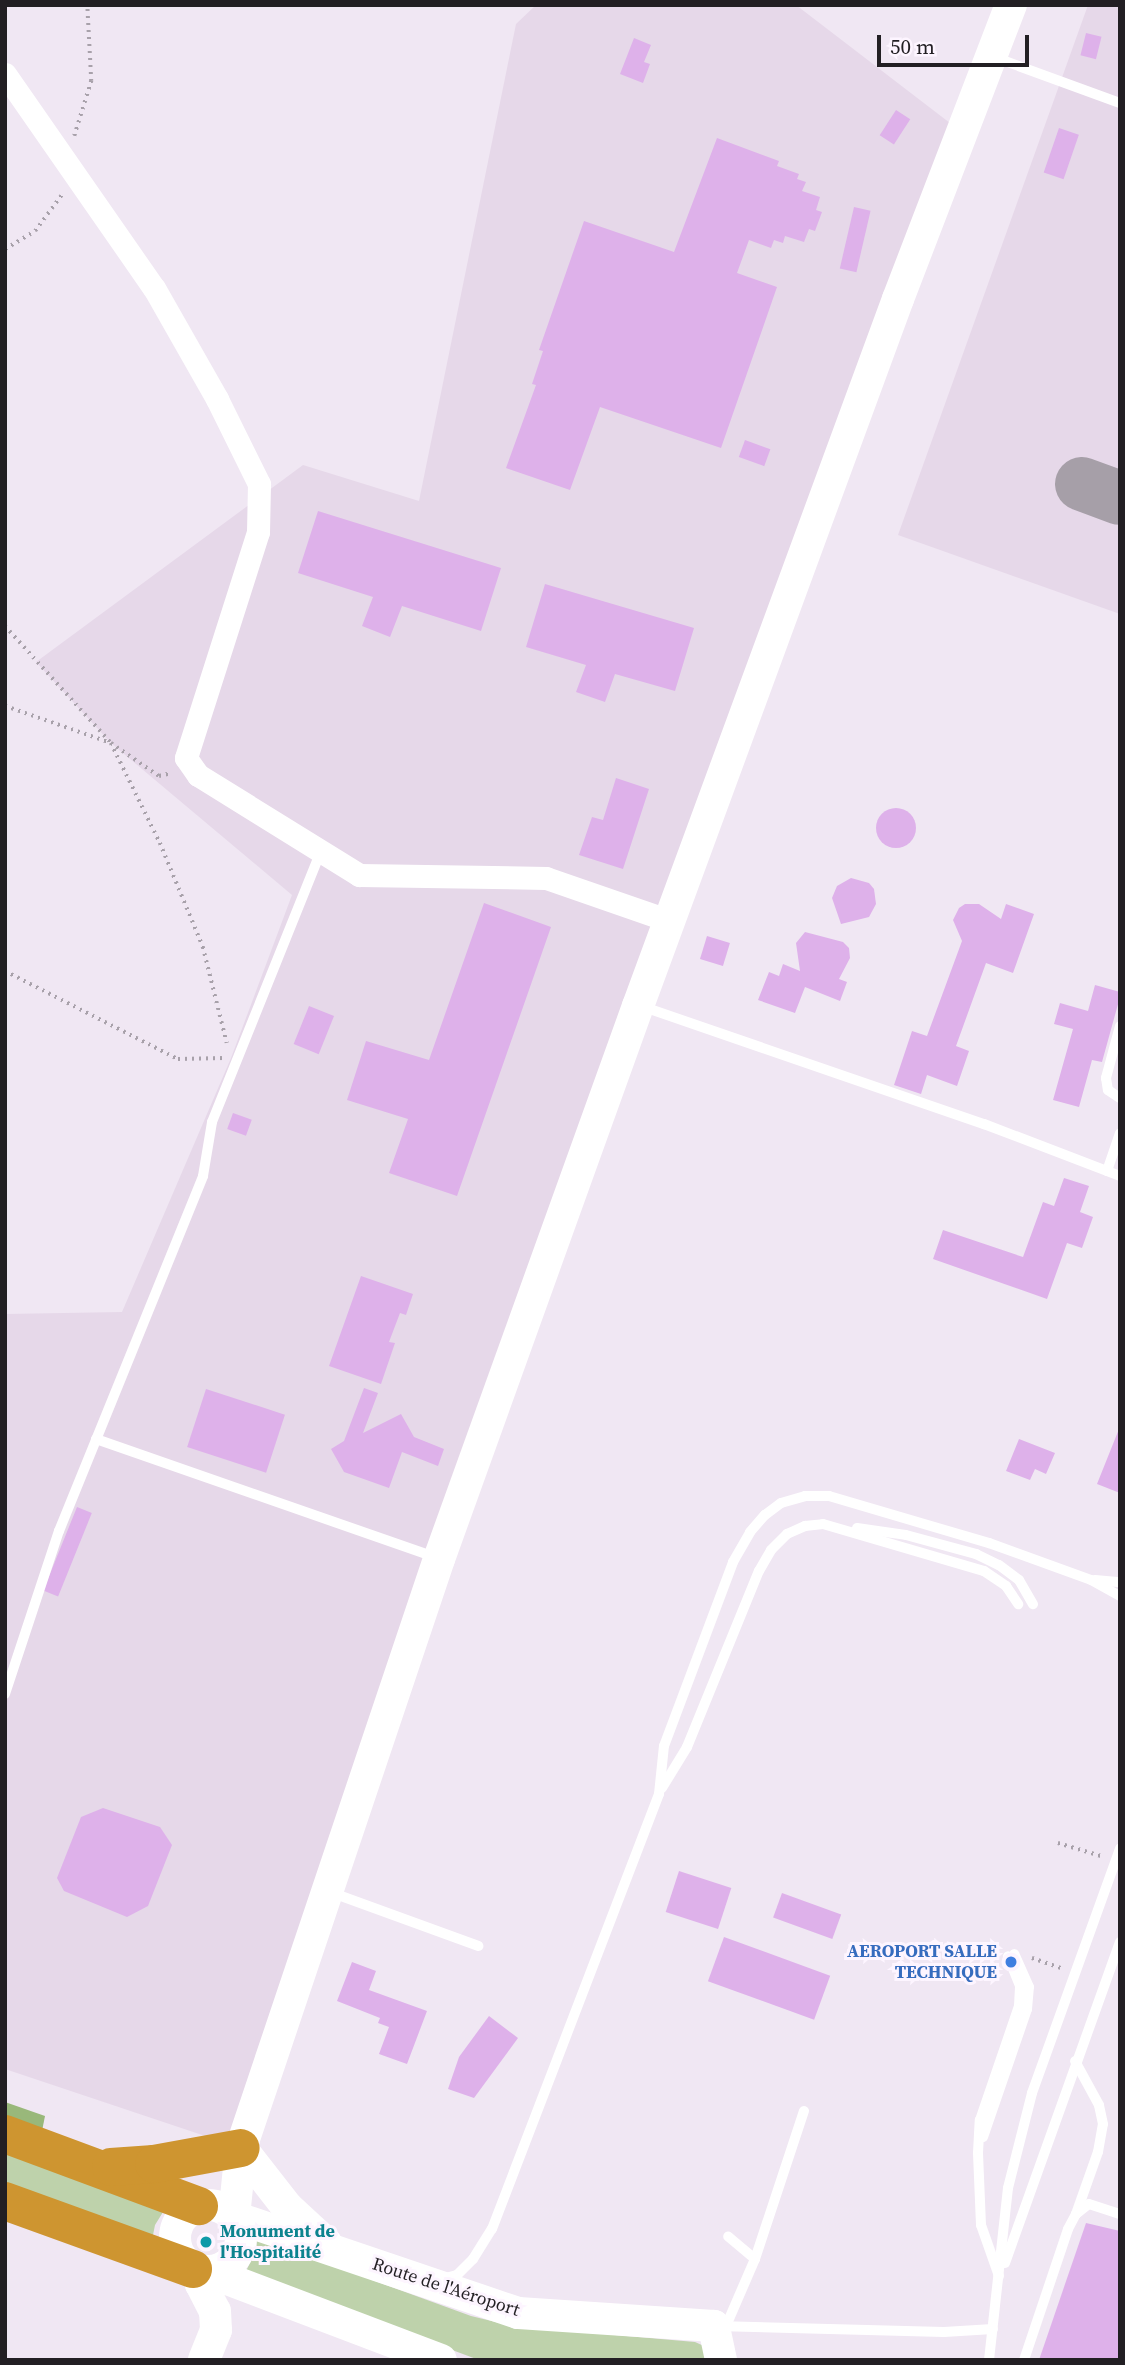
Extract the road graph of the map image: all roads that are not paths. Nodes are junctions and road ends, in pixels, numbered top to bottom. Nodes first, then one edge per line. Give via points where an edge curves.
1 (1011, 5) edge
2 (993, 57) junction
3 (5, 74) edge
4 (1120, 103) edge
5 (321, 851) junction
6 (670, 921) junction
7 (638, 1006) junction
8 (1120, 1026) edge
9 (1120, 1098) edge
10 (1120, 1133) edge
11 (1107, 1171) junction
12 (1120, 1176) edge
13 (96, 1439) junction
14 (823, 1524) junction
15 (439, 1559) junction
16 (1091, 1580) junction
17 (1120, 1582) edge
18 (1120, 1596) edge
19 (1018, 1604) dead end
20 (1033, 1604) dead end
21 (5, 1693) edge
22 (659, 1794) junction
23 (1120, 1848) edge
24 (327, 1891) junction
25 (1120, 1942) edge
26 (478, 1946) dead end
27 (1010, 1954) dead end
28 (1075, 2061) junction
29 (804, 2111) dead end
30 (5, 2134) edge
31 (241, 2148) junction
32 (101, 2168) junction
33 (5, 2201) edge
34 (216, 2211) junction
35 (1076, 2214) junction
36 (1120, 2214) edge
37 (728, 2236) dead end
38 (334, 2251) junction
39 (755, 2259) junction
40 (201, 2270) junction
41 (1000, 2278) junction
42 (422, 2280) junction
43 (720, 2326) junction
44 (993, 2329) junction
45 (204, 2360) edge
46 (440, 2360) edge
47 (721, 2360) edge
48 (989, 2360) edge
49 (1024, 2360) edge

1 - 2 street
2 - 4 lane
2 - 6 street via 898,299
3 - 5 street via 154,288 217,399 258,484 258,532 186,758 198,775
5 - 6 street via 359,875 546,878
5 - 13 lane via 212,1122 203,1176
6 - 7 street
7 - 11 lane via 984,1124
7 - 15 street
8 - 9 lane via 1105,1078 1108,1090
10 - 11 lane
11 - 12 lane
13 - 15 lane
13 - 21 lane via 59,1531
14 - 19 lane via 984,1571 1006,1586
14 - 20 lane via 906,1535 976,1555 1019,1580
14 - 22 lane via 787,1534 771,1550 687,1747
15 - 24 street
16 - 17 lane
16 - 18 lane
16 - 22 lane via 989,1543 829,1496 781,1503 750,1532 733,1562 664,1746
22 - 42 lane via 492,2229 457,2275
23 - 41 lane via 1032,2093 1008,2188
24 - 26 lane
24 - 31 street
25 - 28 lane
27 - 41 lane via 1029,1987 1027,2009 978,2153 981,2225
28 - 35 lane via 1099,2105 1103,2124
28 - 41 lane
29 - 39 lane
30 - 32 highway
31 - 32 highway via 154,2164
31 - 34 street
31 - 38 street via 287,2207
32 - 34 highway
33 - 40 highway
34 - 38 street, Route de l'Aéroport
34 - 40 street via 241,2236 236,2256 229,2264
34 - 40 street via 188,2211 175,2230 177,2253
35 - 36 lane via 1089,2204
35 - 49 lane
37 - 39 lane
38 - 42 street, Route de l'Aéroport
39 - 43 lane
40 - 45 street via 201,2284 215,2311 216,2330
40 - 46 street
41 - 44 lane
42 - 43 street, Route de l'Aéroport via 518,2313
43 - 44 lane via 944,2332
43 - 47 street
44 - 48 lane

